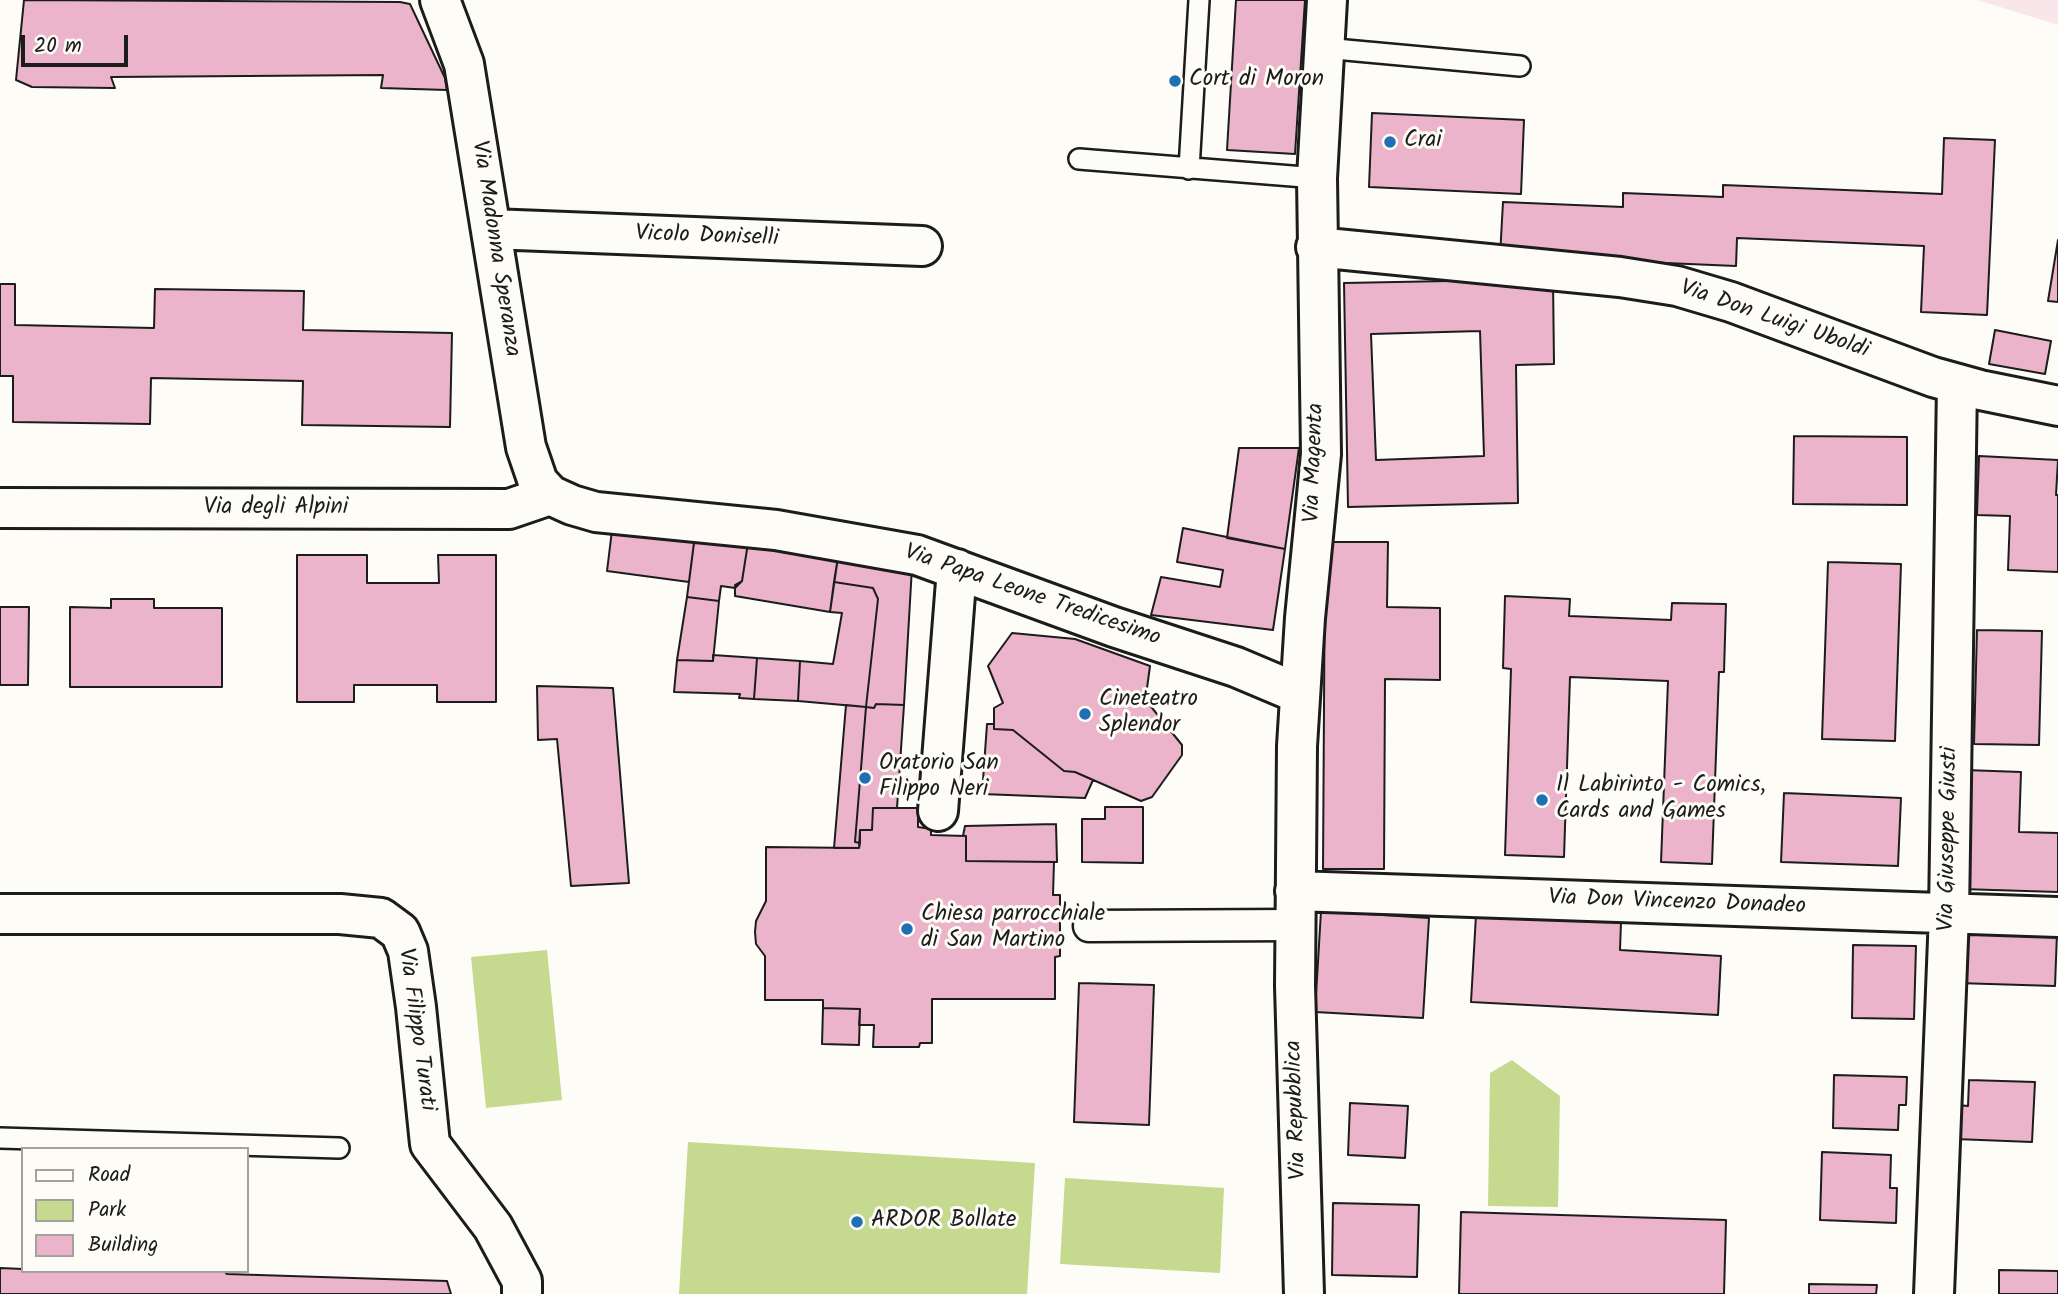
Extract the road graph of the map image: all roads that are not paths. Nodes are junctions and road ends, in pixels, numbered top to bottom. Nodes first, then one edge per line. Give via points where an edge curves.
1 (440, 0) edge
2 (1199, 0) edge
3 (1327, 0) edge
4 (1324, 48) junction
5 (1520, 66) dead end
6 (1079, 159) dead end
7 (1189, 169) junction
8 (1317, 178) junction
9 (491, 229) junction
10 (922, 246) dead end
11 (1317, 247) junction
12 (1958, 384) junction
13 (2058, 406) edge
14 (550, 495) junction
15 (0, 508) edge
16 (957, 569) junction
17 (1300, 694) junction
18 (938, 811) dead end
19 (1295, 908) junction
20 (0, 914) edge
21 (1949, 914) junction
22 (2058, 917) edge
23 (1089, 926) dead end
24 (0, 1138) edge
25 (339, 1148) dead end
26 (522, 1294) edge
27 (1304, 1294) edge
28 (1934, 1294) edge

1 - 9 street, Via Madonna Speranza via 464,64
2 - 7 lane
3 - 4 street, Via Magenta
4 - 5 lane
4 - 8 street, Via Magenta
6 - 7 lane
7 - 8 lane
8 - 11 street, Via Magenta
9 - 10 street, Vicolo Doniselli
9 - 14 street, Via Madonna Speranza via 526,447 538,482
11 - 12 street, Via Don Luigi Uboldi via 1677,286
11 - 17 street, Via Magenta via 1321,454
12 - 13 street, Via Don Luigi Uboldi
12 - 21 street, Via Giuseppe Giusti
14 - 15 street, Via degli Alpini via 509,509
14 - 16 street, Via Papa Leone Tredicesimo via 596,512 776,530 885,548
16 - 17 street, Via Papa Leone Tredicesimo
16 - 18 street
17 - 19 street, Via Magenta
19 - 21 street, Via Don Vincenzo Donadeo
19 - 23 street
19 - 27 street, Via Repubblica
20 - 26 street, Via Filippo Turati via 340,914 381,918 400,932 408,951 430,1144 493,1227 522,1281
21 - 22 street, Via Don Vincenzo Donadeo
21 - 28 street, Via Giuseppe Giusti
24 - 25 lane

